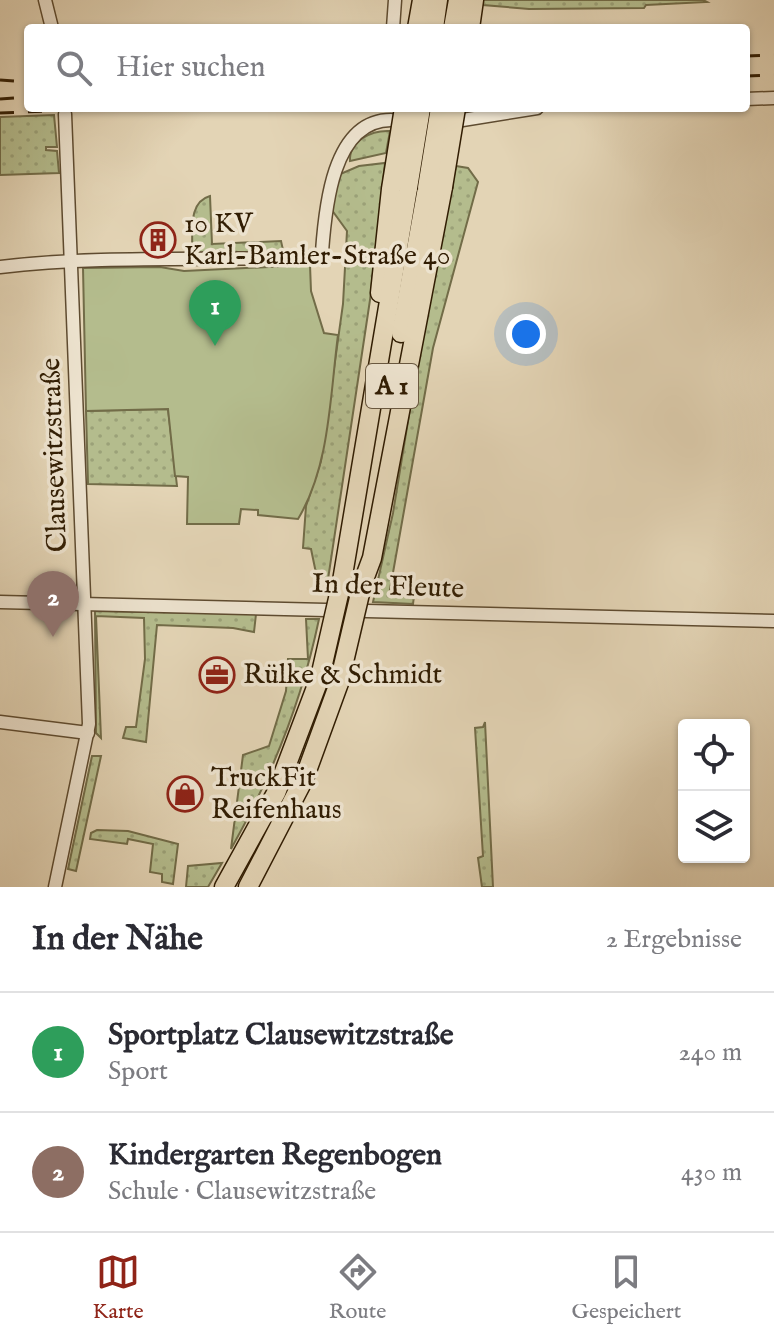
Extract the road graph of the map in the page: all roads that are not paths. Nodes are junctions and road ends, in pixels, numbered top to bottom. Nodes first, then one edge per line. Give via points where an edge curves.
1 (45, 0) edge
2 (395, 0) edge
3 (422, 0) edge
4 (438, 0) edge
5 (458, 0) edge
6 (474, 0) edge
7 (51, 24) edge
8 (393, 24) edge
9 (418, 24) edge
10 (435, 24) edge
11 (454, 24) edge
12 (471, 24) edge
13 (774, 98) edge
14 (750, 99) edge
15 (395, 112) edge
16 (420, 112) edge
17 (440, 112) edge
18 (455, 112) edge
19 (504, 112) edge
20 (65, 114) dead end
21 (435, 187) junction
22 (399, 189) junction
23 (72, 259) junction
24 (0, 267) edge
25 (0, 602) edge
26 (84, 603) junction
27 (774, 621) edge
28 (0, 722) edge
29 (88, 733) junction
30 (55, 887) edge
31 (224, 887) edge
32 (248, 887) edge

1 - 7 street
2 - 8 street
3 - 9 highway
4 - 10 highway
5 - 11 highway
6 - 12 highway
13 - 14 street
15 - 19 street via 402,128 420,131
15 - 22 highway, A 1, bridge
15 - 23 street via 354,137 338,163 326,200 320,255
16 - 22 highway, A 1, bridge
17 - 21 highway, bridge
18 - 21 highway, bridge
20 - 23 street, Clausewitzstraße
21 - 32 highway, bridge via 372,558 346,659 315,753 282,828
22 - 31 highway, A 1, bridge via 380,344 324,663 298,743
23 - 24 street
23 - 26 street, Clausewitzstraße
25 - 26 street, In der Fleute
26 - 27 street, In der Fleute
26 - 29 street, Clausewitzstraße
28 - 29 street
29 - 30 street, Clausewitzstraße

